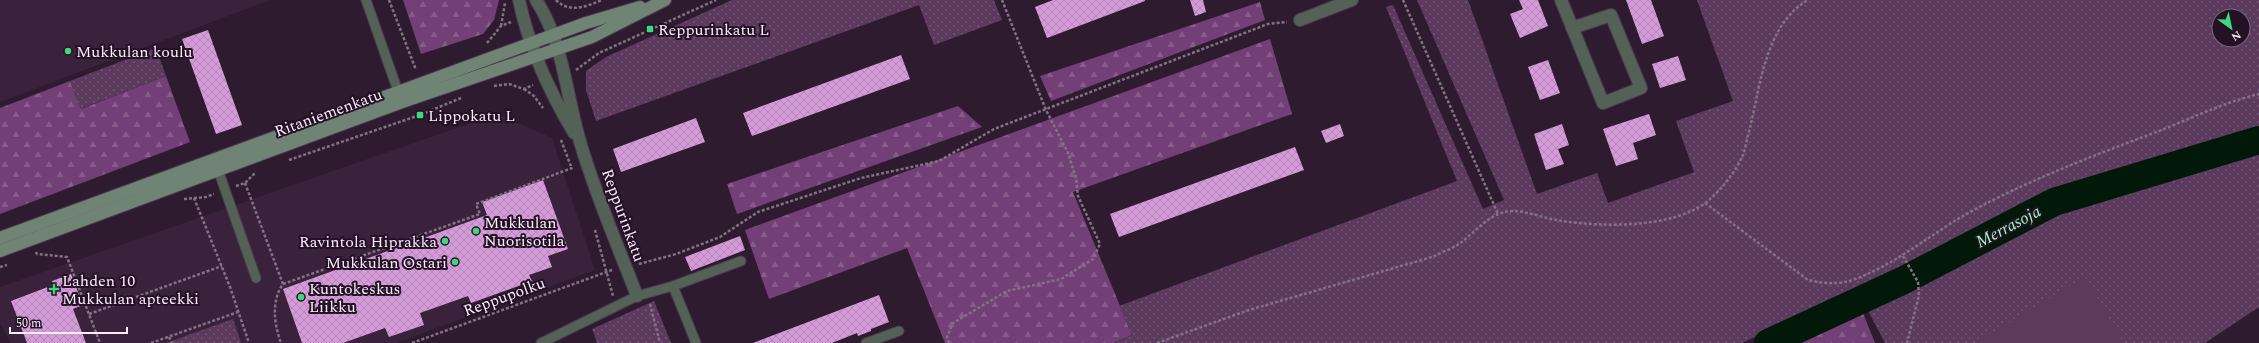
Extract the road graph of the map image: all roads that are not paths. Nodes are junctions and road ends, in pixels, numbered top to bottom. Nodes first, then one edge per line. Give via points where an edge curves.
1 (366, 0) edge
2 (519, 0) edge
3 (536, 0) edge
4 (665, 0) edge
5 (1352, 0) edge
6 (1561, 0) edge
7 (1300, 20) road end
8 (1572, 28) junction
9 (552, 35) junction
10 (530, 43) junction
11 (558, 49) junction
12 (536, 58) junction
13 (400, 97) junction
14 (581, 145) junction
15 (216, 164) junction
16 (0, 238) edge
17 (0, 251) edge
18 (741, 261) dead end
19 (256, 278) dead end
20 (673, 286) junction
21 (637, 296) junction
22 (899, 331) dead end
23 (556, 340) edge
24 (541, 343) edge
25 (696, 343) edge
26 (866, 343) edge

1 - 13 lane
2 - 10 street, Reppurinkatu
3 - 9 street, Reppurinkatu
4 - 9 street, Ritaniemenkatu via 586,22
4 - 11 street, Ritaniemenkatu via 603,33
5 - 7 street
6 - 8 street
8 - 8 street via 1603,103 1641,88 1611,15
9 - 10 street, Ritaniemenkatu
9 - 11 street, Reppurinkatu
10 - 12 street, Reppurinkatu
10 - 13 street, Ritaniemenkatu
11 - 12 street, Ritaniemenkatu
11 - 14 street, Reppurinkatu
12 - 13 street, Ritaniemenkatu
12 - 14 street, Reppurinkatu via 545,81
13 - 15 street, Ritaniemenkatu
14 - 21 street, Reppurinkatu
15 - 16 street, Ritaniemenkatu
15 - 17 street, Ritaniemenkatu
15 - 19 lane
18 - 20 lane
20 - 21 lane
20 - 25 lane
21 - 23 lane
22 - 26 lane
23 - 24 lane

